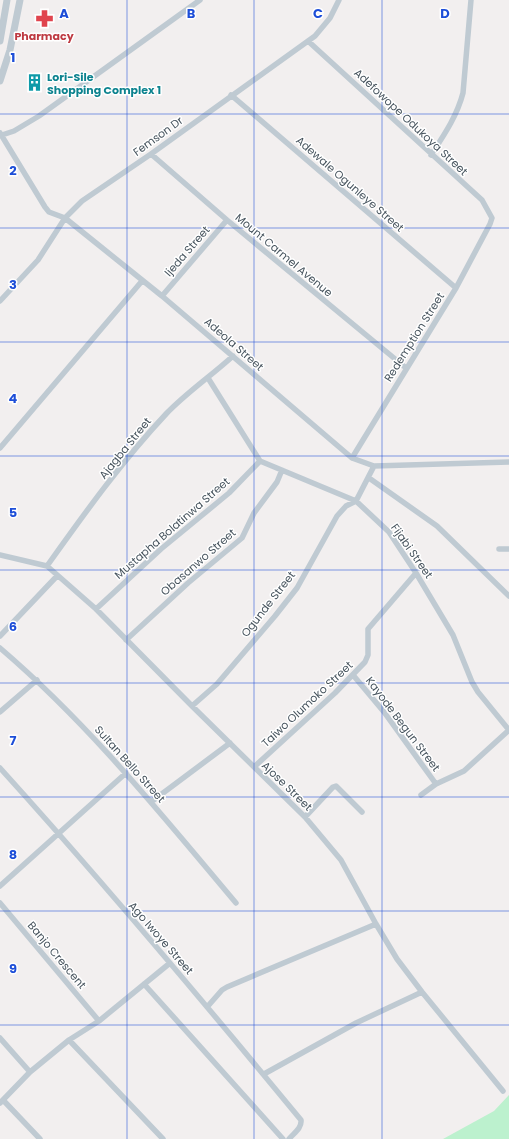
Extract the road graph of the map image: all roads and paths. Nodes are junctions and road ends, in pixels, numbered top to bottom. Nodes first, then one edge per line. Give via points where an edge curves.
1 (8, 0) edge
2 (20, 0) edge
3 (200, 0) edge
4 (339, 0) edge
5 (471, 0) edge
6 (0, 41) edge
7 (308, 41) junction
8 (0, 81) edge
9 (231, 95) junction
10 (1, 134) edge
11 (152, 154) junction
12 (431, 155) junction
13 (65, 218) junction
14 (227, 220) junction
15 (490, 224) joint
16 (142, 281) junction
17 (456, 288) junction
18 (162, 296) junction
19 (0, 301) edge
20 (232, 356) junction
21 (406, 368) junction
22 (208, 378) junction
23 (0, 448) edge
24 (352, 458) junction
25 (260, 460) junction
26 (509, 462) edge
27 (374, 466) junction
28 (282, 470) junction
29 (369, 478) junction
30 (356, 501) junction
31 (499, 549) dead end
32 (509, 549) edge
33 (0, 555) edge
34 (47, 566) junction
35 (416, 573) junction
36 (57, 576) junction
37 (509, 596) edge
38 (96, 608) junction
39 (0, 636) edge
40 (126, 640) junction
41 (0, 648) edge
42 (353, 675) junction
43 (37, 680) junction
44 (192, 706) junction
45 (0, 712) edge
46 (509, 730) edge
47 (230, 743) junction
48 (254, 767) junction
49 (0, 768) edge
50 (126, 773) junction
51 (436, 784) junction
52 (421, 795) dead end
53 (151, 802) junction
54 (362, 812) dead end
55 (305, 816) junction
56 (58, 832) junction
57 (0, 886) edge
58 (0, 903) edge
59 (236, 903) dead end
60 (376, 924) junction
61 (170, 963) junction
62 (144, 984) junction
63 (422, 992) junction
64 (208, 1006) junction
65 (99, 1021) junction
66 (0, 1038) edge
67 (69, 1040) junction
68 (30, 1072) junction
69 (264, 1074) junction
70 (503, 1091) dead end
71 (1, 1102) edge
72 (40, 1139) edge
73 (163, 1139) edge
74 (283, 1139) edge
75 (289, 1139) edge

1 - 6 street
2 - 8 street via 10,50
3 - 10 street via 39,116 14,131
4 - 7 street, Femson Dr via 330,18
5 - 12 street via 460,106
7 - 9 street, Femson Dr
7 - 12 street, Adefowope Odukoya Street
9 - 11 street, Femson Dr
9 - 17 street, Adewale Ogunleye Street
10 - 13 street, Adeola Street via 45,207 49,212
11 - 13 street, Femson Dr via 82,201
11 - 14 street, Mount Carmel Avenue
12 - 15 street, Adefowope Odukoya Street via 482,200 492,218
13 - 16 street, Adeola Street
13 - 19 street, Femson Dr via 38,260
14 - 18 street, Ijeda Street
14 - 21 street, Mount Carmel Avenue
15 - 17 street, Redemption Street
16 - 18 street, Adeola Street
16 - 23 street
17 - 21 street, Redemption Street
18 - 20 street, Adeola Street
20 - 22 street, Ajagba Street
20 - 24 street, Adeola Street
21 - 24 street, Redemption Street
22 - 25 street
22 - 34 street, Ajagba Street via 179,402 148,434
24 - 27 street, Adeola Street
25 - 28 street, Fijabi Street
25 - 38 street, Mustapha Bolatinwa Street via 230,493 161,549
26 - 27 street, Adeola Street
27 - 29 street, Ogunde Street
28 - 30 street, Fijabi Street
28 - 40 street, Obasanwo Street via 277,482 254,513 242,538
29 - 30 street, Ogunde Street
29 - 37 street via 436,526
30 - 35 street, Fijabi Street via 389,532
30 - 44 street, Ogunde Street via 346,506 338,516 296,588 275,616 217,684
31 - 32 street
33 - 34 street
34 - 36 street, Ajose Street
35 - 42 street, Taiwo Olumoko Street via 368,629 368,655
35 - 46 street, Fijabi Street via 453,635 475,687
36 - 38 street, Ajose Street
36 - 39 street
38 - 40 street, Ajose Street
40 - 44 street, Ajose Street
41 - 43 street, Sultan Bello Street
42 - 48 street, Taiwo Olumoko Street
42 - 51 street, Kayode Begun Street via 384,712
43 - 45 street
43 - 50 street, Sultan Bello Street
44 - 47 street, Ajose Street
46 - 51 street via 464,771
47 - 48 street, Ajose Street
47 - 53 street
48 - 55 street, Ajose Street
49 - 56 street, Ago Iwoye Street
50 - 53 street, Sultan Bello Street
50 - 56 street
51 - 52 street
53 - 59 street, Sultan Bello Street
54 - 55 street via 336,786
55 - 60 street, Ajose Street via 341,860
56 - 57 street
56 - 61 street, Ago Iwoye Street
58 - 65 street, Banjo Crescent
60 - 63 street, Ajose Street via 397,959
60 - 64 street via 227,987
61 - 62 street
61 - 64 street, Ago Iwoye Street
62 - 65 street
62 - 74 street
63 - 69 street via 356,1023
63 - 70 street, Ajose Street
64 - 69 street, Ago Iwoye Street
65 - 67 street
66 - 68 street
67 - 68 street
67 - 73 street
68 - 71 street
69 - 75 street, Ago Iwoye Street via 301,1120 302,1124
71 - 72 street

